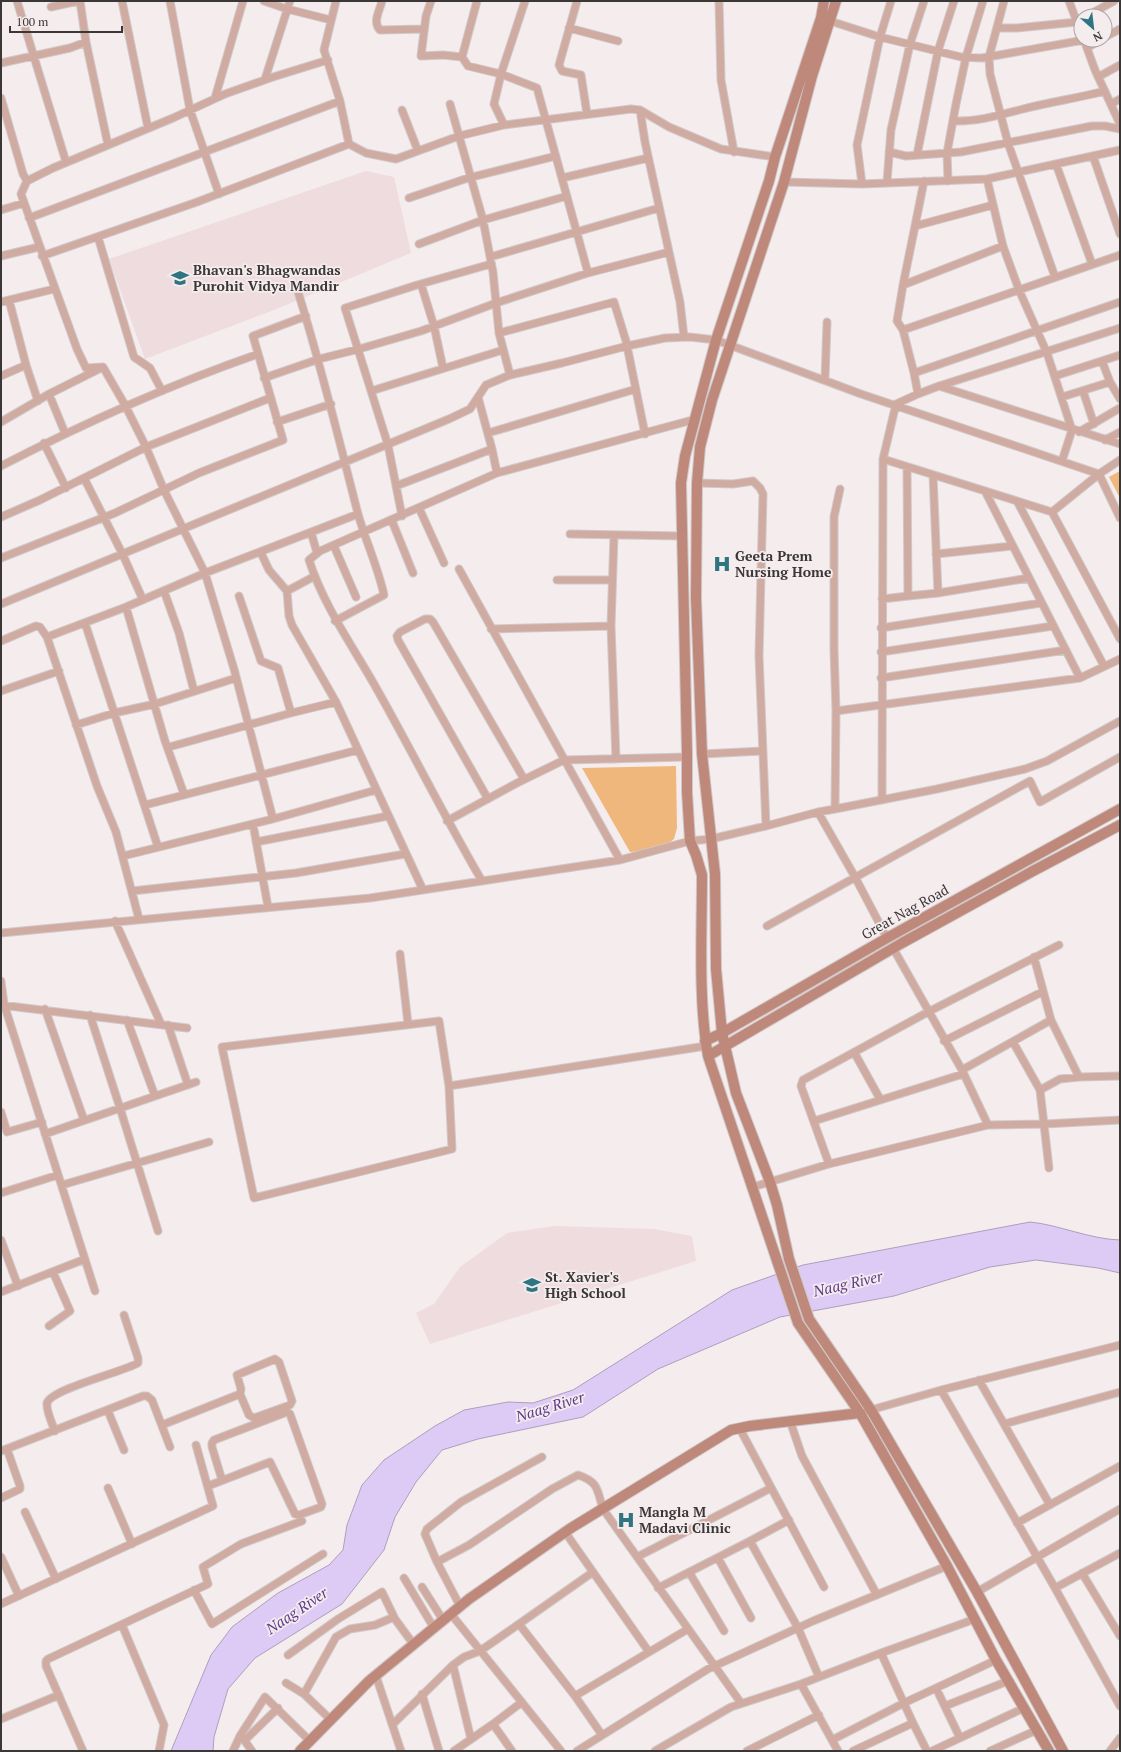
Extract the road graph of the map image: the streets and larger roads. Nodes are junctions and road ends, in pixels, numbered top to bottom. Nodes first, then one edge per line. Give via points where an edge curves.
1 (17, 1) edge
2 (79, 1) edge
3 (122, 1) edge
4 (170, 1) edge
5 (243, 1) edge
6 (264, 1) edge
7 (290, 1) edge
8 (336, 1) edge
9 (382, 1) edge
10 (431, 1) edge
11 (477, 1) edge
12 (524, 1) edge
13 (577, 1) edge
14 (719, 1) edge
15 (824, 1) edge
16 (836, 1) edge
17 (891, 1) edge
18 (924, 1) edge
19 (954, 1) edge
20 (983, 1) edge
21 (1004, 1) edge
22 (1114, 1) edge
23 (51, 7) dead end
24 (1101, 8) edge
25 (287, 9) junction
26 (821, 18) junction
27 (331, 20) junction
28 (831, 21) junction
29 (1073, 21) edge
30 (569, 28) junction
31 (997, 28) junction
32 (424, 29) junction
33 (880, 37) junction
34 (618, 41) dead end
35 (86, 42) junction
36 (910, 44) junction
37 (1073, 45) edge
38 (1087, 48) edge
39 (938, 51) junction
40 (33, 56) junction
41 (462, 57) junction
42 (966, 57) junction
43 (989, 57) junction
44 (328, 60) junction
45 (1, 63) edge
46 (1120, 65) edge
47 (501, 74) junction
48 (1098, 77) junction
49 (265, 79) junction
50 (1105, 92) junction
51 (1, 98) edge
52 (215, 98) junction
53 (1120, 99) edge
54 (340, 101) junction
55 (450, 104) dead end
56 (1111, 104) junction
57 (190, 110) junction
58 (402, 110) dead end
59 (640, 110) junction
60 (588, 114) junction
61 (1001, 115) junction
62 (546, 119) junction
63 (953, 121) junction
64 (1120, 124) edge
65 (504, 125) junction
66 (148, 128) junction
67 (1120, 129) edge
68 (459, 136) junction
69 (1008, 143) junction
70 (350, 144) junction
71 (108, 145) junction
72 (1120, 150) edge
73 (418, 151) junction
74 (204, 152) junction
75 (734, 152) junction
76 (889, 152) junction
77 (947, 153) junction
78 (917, 155) junction
79 (556, 156) junction
80 (1093, 156) junction
81 (775, 157) junction
82 (648, 158) junction
83 (66, 162) junction
84 (1056, 164) junction
85 (1019, 172) junction
86 (471, 177) junction
87 (562, 178) junction
88 (986, 179) junction
89 (28, 181) junction
90 (924, 181) junction
91 (948, 181) junction
92 (784, 182) junction
93 (887, 182) junction
94 (862, 184) junction
95 (219, 194) junction
96 (567, 196) junction
97 (409, 198) dead end
98 (24, 202) junction
99 (993, 204) junction
100 (659, 208) junction
101 (1, 210) edge
102 (29, 218) junction
103 (483, 220) junction
104 (915, 226) junction
105 (577, 231) junction
106 (1120, 234) edge
107 (98, 237) junction
108 (419, 244) dead end
109 (1003, 246) junction
110 (39, 247) junction
111 (669, 252) junction
112 (1120, 255) edge
113 (1, 256) edge
114 (42, 256) junction
115 (491, 261) junction
116 (1092, 264) junction
117 (588, 273) junction
118 (1055, 277) junction
119 (421, 284) junction
120 (903, 285) junction
121 (54, 289) junction
122 (1019, 290) junction
123 (298, 292) dead end
124 (9, 300) junction
125 (1, 302) edge
126 (1120, 302) edge
127 (496, 303) junction
128 (306, 316) junction
129 (827, 322) dead end
130 (434, 326) junction
131 (1120, 328) edge
132 (903, 330) junction
133 (1036, 331) junction
134 (499, 333) junction
135 (684, 337) junction
136 (716, 340) junction
137 (729, 345) junction
138 (627, 346) junction
139 (359, 349) junction
140 (503, 350) junction
141 (1047, 353) junction
142 (258, 354) junction
143 (1120, 355) edge
144 (319, 359) junction
145 (1102, 361) junction
146 (26, 365) junction
147 (103, 367) junction
148 (443, 368) junction
149 (914, 373) junction
150 (510, 375) junction
151 (1, 376) edge
152 (1055, 376) junction
153 (264, 378) junction
154 (825, 379) junction
155 (1110, 382) junction
156 (939, 386) junction
157 (636, 389) junction
158 (162, 390) junction
159 (371, 391) junction
160 (1083, 391) junction
161 (49, 394) junction
162 (918, 394) junction
163 (478, 397) junction
164 (270, 398) junction
165 (1062, 398) junction
166 (1120, 399) edge
167 (38, 401) junction
168 (331, 404) junction
169 (896, 404) junction
170 (125, 405) junction
171 (1120, 408) edge
172 (696, 419) junction
173 (1, 422) edge
174 (277, 422) junction
175 (1094, 424) junction
176 (1076, 431) junction
177 (1120, 432) edge
178 (65, 433) junction
179 (488, 433) junction
180 (645, 434) junction
181 (1105, 440) junction
182 (44, 443) junction
183 (1120, 444) edge
184 (388, 445) junction
185 (146, 448) junction
186 (492, 449) junction
187 (882, 459) junction
188 (1120, 460) edge
189 (1062, 461) junction
190 (346, 462) junction
191 (1, 466) edge
192 (907, 467) junction
193 (498, 473) junction
194 (1099, 474) junction
195 (933, 475) junction
196 (84, 478) junction
197 (697, 484) junction
198 (396, 486) junction
199 (66, 488) junction
200 (840, 489) dead end
201 (164, 490) junction
202 (985, 491) junction
203 (1016, 501) junction
204 (419, 508) junction
205 (1052, 512) junction
206 (358, 514) junction
207 (402, 516) junction
208 (1, 517) edge
209 (104, 517) junction
210 (1120, 518) edge
211 (392, 521) junction
212 (184, 530) junction
213 (311, 532) junction
214 (364, 533) junction
215 (570, 534) dead end
216 (614, 535) junction
217 (683, 536) junction
218 (334, 546) junction
219 (1012, 546) junction
220 (261, 552) junction
221 (317, 553) junction
222 (936, 554) junction
223 (123, 555) junction
224 (1, 558) edge
225 (444, 563) dead end
226 (459, 570) dead end
227 (205, 573) junction
228 (413, 573) dead end
229 (315, 576) junction
230 (1028, 578) junction
231 (557, 580) dead end
232 (612, 580) junction
233 (164, 591) junction
234 (287, 591) junction
235 (938, 593) junction
236 (239, 596) dead end
237 (908, 596) junction
238 (356, 597) dead end
239 (882, 599) junction
240 (142, 600) junction
241 (1, 604) edge
242 (1042, 604) junction
243 (126, 607) junction
244 (335, 620) junction
245 (85, 623) junction
246 (611, 626) junction
247 (1053, 626) junction
248 (881, 628) junction
249 (491, 629) junction
250 (47, 637) junction
251 (1120, 639) edge
252 (1, 641) edge
253 (1066, 650) junction
254 (881, 652) junction
255 (1120, 659) edge
256 (1104, 666) junction
257 (59, 671) junction
258 (236, 678) junction
259 (881, 678) junction
260 (1080, 678) junction
261 (1, 691) edge
262 (194, 691) junction
263 (336, 702) junction
264 (155, 704) junction
265 (881, 706) junction
266 (836, 711) junction
267 (114, 713) junction
268 (291, 713) junction
269 (1120, 721) edge
270 (76, 725) junction
271 (248, 725) junction
272 (169, 747) junction
273 (358, 750) junction
274 (763, 751) junction
275 (702, 754) junction
276 (687, 757) junction
277 (1120, 757) edge
278 (616, 759) junction
279 (564, 760) junction
280 (1025, 768) junction
281 (261, 775) junction
282 (524, 780) junction
283 (1030, 781) junction
284 (376, 790) junction
285 (184, 794) junction
286 (488, 799) junction
287 (882, 800) junction
288 (145, 805) junction
289 (1120, 808) edge
290 (835, 809) junction
291 (818, 812) junction
292 (388, 816) junction
293 (273, 819) junction
294 (447, 821) junction
295 (253, 824) junction
296 (1120, 825) edge
297 (766, 826) junction
298 (711, 839) junction
299 (690, 841) junction
300 (256, 842) junction
301 (158, 847) junction
302 (405, 854) junction
303 (123, 856) junction
304 (620, 860) junction
305 (262, 877) junction
306 (855, 877) junction
307 (482, 881) junction
308 (423, 890) junction
309 (132, 891) junction
310 (268, 907) junction
311 (139, 919) junction
312 (115, 921) junction
313 (767, 926) dead end
314 (1, 933) edge
315 (887, 938) junction
316 (1059, 945) dead end
317 (893, 948) junction
318 (400, 954) dead end
319 (1034, 957) junction
320 (1, 981) edge
321 (1042, 992) junction
322 (3, 1004) edge
323 (44, 1009) junction
324 (928, 1012) junction
325 (90, 1015) junction
326 (127, 1020) junction
327 (1051, 1020) junction
328 (408, 1024) junction
329 (164, 1025) junction
330 (187, 1028) dead end
331 (722, 1033) junction
332 (944, 1041) junction
333 (1013, 1042) junction
334 (707, 1048) junction
335 (724, 1048) junction
336 (854, 1052) junction
337 (962, 1072) junction
338 (1120, 1076) edge
339 (1079, 1077) junction
340 (196, 1082) dead end
341 (188, 1085) junction
342 (449, 1086) junction
343 (1040, 1090) junction
344 (155, 1096) junction
345 (880, 1099) junction
346 (120, 1108) junction
347 (1, 1112) edge
348 (84, 1120) junction
349 (1120, 1120) edge
350 (814, 1121) junction
351 (42, 1122) junction
352 (1045, 1124) junction
353 (988, 1125) junction
354 (45, 1134) junction
355 (210, 1142) dead end
356 (137, 1162) junction
357 (829, 1164) junction
358 (1049, 1168) dead end
359 (58, 1175) junction
360 (770, 1182) junction
361 (62, 1185) junction
362 (753, 1187) junction
363 (1, 1194) edge
364 (158, 1231) dead end
365 (1, 1240) edge
366 (85, 1259) junction
367 (53, 1272) junction
368 (18, 1286) junction
369 (95, 1291) dead end
370 (1, 1292) edge
371 (124, 1315) dead end
372 (49, 1326) dead end
373 (1120, 1345) edge
374 (980, 1380) junction
375 (941, 1390) junction
376 (1120, 1392) edge
377 (240, 1394) junction
378 (108, 1410) junction
379 (871, 1410) junction
380 (860, 1413) junction
381 (790, 1421) junction
382 (162, 1424) junction
383 (1004, 1424) junction
384 (740, 1428) junction
385 (55, 1431) junction
386 (196, 1445) dead end
387 (170, 1447) dead end
388 (4, 1450) edge
389 (124, 1450) dead end
390 (542, 1457) dead end
391 (1120, 1466) edge
392 (222, 1480) junction
393 (208, 1486) junction
394 (108, 1488) dead end
395 (771, 1488) junction
396 (1, 1498) edge
397 (1050, 1505) junction
398 (603, 1509) junction
399 (1120, 1509) edge
400 (25, 1512) dead end
401 (789, 1520) junction
402 (302, 1521) dead end
403 (1018, 1523) junction
404 (565, 1532) junction
405 (750, 1541) junction
406 (132, 1544) junction
407 (323, 1554) dead end
408 (1120, 1554) edge
409 (1037, 1556) junction
410 (637, 1557) junction
411 (1, 1558) edge
412 (718, 1558) junction
413 (437, 1562) junction
414 (947, 1566) junction
415 (593, 1572) junction
416 (689, 1572) junction
417 (1082, 1573) junction
418 (404, 1578) dead end
419 (56, 1579) junction
420 (422, 1587) dead end
421 (824, 1587) dead end
422 (658, 1588) junction
423 (1055, 1588) junction
424 (194, 1590) junction
425 (977, 1592) junction
426 (877, 1595) junction
427 (19, 1596) junction
428 (964, 1600) junction
429 (1, 1604) edge
430 (460, 1606) junction
431 (988, 1613) junction
432 (394, 1617) junction
433 (447, 1617) junction
434 (751, 1618) dead end
435 (975, 1619) junction
436 (519, 1624) junction
437 (122, 1625) junction
438 (434, 1628) junction
439 (798, 1628) junction
440 (688, 1629) junction
441 (724, 1631) dead end
442 (1120, 1636) edge
443 (414, 1645) junction
444 (480, 1650) junction
445 (649, 1652) junction
446 (881, 1653) junction
447 (288, 1655) dead end
448 (996, 1660) junction
449 (453, 1665) junction
450 (714, 1666) junction
451 (376, 1676) junction
452 (819, 1677) junction
453 (1008, 1680) junction
454 (286, 1683) dead end
455 (801, 1684) junction
456 (936, 1688) junction
457 (304, 1694) junction
458 (422, 1694) junction
459 (59, 1695) junction
460 (575, 1696) junction
461 (522, 1702) junction
462 (904, 1703) junction
463 (741, 1704) junction
464 (945, 1706) junction
465 (1120, 1706) edge
466 (278, 1708) junction
467 (1024, 1708) junction
468 (819, 1715) junction
469 (1, 1719) edge
470 (331, 1720) junction
471 (913, 1723) junction
472 (393, 1724) junction
473 (493, 1724) junction
474 (1037, 1730) junction
475 (602, 1736) junction
476 (243, 1738) junction
477 (960, 1738) junction
478 (1120, 1738) edge
479 (471, 1739) junction
480 (832, 1740) junction
481 (310, 1741) junction
482 (510, 1750) edge
483 (83, 1751) edge
484 (159, 1751) edge
485 (233, 1751) edge
486 (252, 1751) edge
487 (300, 1751) edge
488 (401, 1751) edge
489 (439, 1751) edge
490 (454, 1751) edge
491 (561, 1751) edge
492 (577, 1751) edge
493 (655, 1751) edge
494 (747, 1751) edge
495 (838, 1751) edge
496 (853, 1751) edge
497 (927, 1751) edge
498 (932, 1751) edge
499 (990, 1751) edge
500 (1049, 1751) edge
501 (1063, 1751) edge
502 (1110, 1751) edge

1 - 40 street
2 - 23 street
2 - 35 street
3 - 66 street
4 - 57 street
5 - 52 street
6 - 25 street
7 - 25 street
8 - 27 street
9 - 32 street via 376,22 380,30
10 - 32 street
11 - 41 street
12 - 47 street
13 - 30 street
14 - 75 street via 721,80
15 - 26 street
16 - 28 street
17 - 33 street
18 - 36 street
19 - 39 street
20 - 42 street
21 - 31 street
22 - 24 street
25 - 27 street
25 - 49 street
26 - 28 street
26 - 81 street
27 - 44 street via 324,50
28 - 33 street
28 - 92 street via 812,76
29 - 31 street
30 - 34 street
30 - 60 street via 559,66 562,71 581,75
31 - 43 street
32 - 41 street via 421,56
33 - 36 street
33 - 94 street via 857,145
35 - 40 street
35 - 71 street
36 - 39 street
36 - 76 street via 891,130
37 - 43 street
38 - 48 street
39 - 42 street
39 - 78 street
40 - 45 street
40 - 83 street
41 - 47 street via 468,66
42 - 43 street
42 - 63 street
43 - 61 street via 990,74
44 - 49 street
44 - 54 street
46 - 48 street
47 - 62 street via 537,88
47 - 65 street via 494,104
48 - 50 street
49 - 52 street
50 - 56 street
50 - 61 street
51 - 89 street via 23,174
52 - 57 street
53 - 56 street
54 - 70 street
54 - 74 street
55 - 68 street
56 - 64 street
57 - 66 street
57 - 74 street
58 - 73 street
59 - 60 street
59 - 75 street via 669,127
59 - 82 street
60 - 62 street
61 - 63 street via 965,122
61 - 69 street
62 - 65 street
62 - 79 street
63 - 77 street
65 - 68 street
66 - 71 street
67 - 69 street via 1092,126
68 - 73 street
68 - 86 street
69 - 77 street
69 - 85 street
70 - 73 street via 366,153 396,159
70 - 95 street
71 - 83 street
72 - 80 street
74 - 95 street
74 - 102 street
75 - 81 street
76 - 78 street via 906,156
76 - 93 street
77 - 78 street
77 - 91 street
79 - 86 street
79 - 87 street
80 - 84 street
80 - 106 street
81 - 136 street
82 - 87 street
82 - 100 street
83 - 89 street
84 - 85 street
84 - 116 street
85 - 88 street
85 - 118 street
86 - 97 street
86 - 103 street
87 - 96 street
88 - 91 street
88 - 99 street
89 - 98 street via 21,194
90 - 91 street
90 - 93 street
90 - 104 street
92 - 94 street
92 - 137 street
93 - 94 street
95 - 107 street
96 - 103 street
96 - 105 street
98 - 101 street
98 - 102 street
99 - 104 street
99 - 109 street
100 - 105 street
100 - 111 street
102 - 110 street
103 - 108 street
103 - 115 street
104 - 120 street
105 - 115 street
105 - 117 street
107 - 114 street
107 - 158 street via 134,357 150,368
109 - 120 street
109 - 122 street
110 - 113 street
110 - 114 street
111 - 117 street
111 - 135 street via 680,302
112 - 116 street
114 - 121 street
115 - 119 street
115 - 127 street
116 - 118 street
117 - 127 street
118 - 122 street
119 - 130 street
119 - 139 street via 345,308
120 - 132 street via 896,321
121 - 124 street
121 - 147 street via 86,368
122 - 132 street
122 - 133 street
123 - 128 street
124 - 125 street
124 - 146 street
126 - 133 street
127 - 130 street
127 - 134 street
128 - 142 street via 253,336
128 - 144 street
129 - 154 street
130 - 139 street
130 - 148 street
131 - 141 street
132 - 149 street
133 - 141 street
133 - 149 street
134 - 138 street via 614,302
134 - 140 street
135 - 136 street
135 - 138 street
136 - 137 street
136 - 172 street
137 - 154 street
137 - 197 street via 700,447
138 - 150 street
138 - 157 street
139 - 144 street
139 - 159 street
140 - 148 street
140 - 150 street
141 - 152 street
141 - 156 street
142 - 153 street
142 - 158 street
143 - 145 street
144 - 153 street
144 - 168 street
145 - 152 street
145 - 155 street
146 - 151 street
146 - 167 street
147 - 161 street
147 - 170 street
148 - 159 street
149 - 162 street
150 - 163 street via 486,386
152 - 165 street
153 - 164 street
154 - 169 street
155 - 160 street
155 - 166 street
156 - 162 street
156 - 176 street
157 - 179 street
157 - 180 street
158 - 170 street
159 - 184 street
160 - 165 street
160 - 175 street
161 - 167 street
161 - 178 street
162 - 169 street
163 - 179 street
163 - 184 street via 470,409
164 - 174 street
164 - 185 street
165 - 176 street
167 - 173 street
168 - 174 street
168 - 190 street
169 - 187 street
169 - 189 street
170 - 178 street
170 - 185 street
171 - 175 street
172 - 180 street
172 - 217 street via 685,456 681,483
174 - 201 street via 283,440 199,473
175 - 176 street
176 - 181 street
176 - 189 street
177 - 181 street
178 - 182 street
179 - 186 street
180 - 193 street
181 - 183 street
182 - 191 street
182 - 199 street
184 - 190 street
184 - 198 street
185 - 196 street
185 - 201 street
186 - 193 street
186 - 198 street
187 - 192 street
187 - 239 street
188 - 194 street
189 - 194 street
190 - 206 street
190 - 212 street
192 - 195 street
192 - 237 street
193 - 204 street
194 - 205 street
194 - 210 street
195 - 202 street
195 - 222 street
196 - 199 street
196 - 209 street
197 - 274 street via 753,482 764,494 759,656
197 - 275 street via 696,598
198 - 207 street
199 - 208 street
200 - 266 street via 834,517
201 - 209 street
201 - 212 street
202 - 203 street
202 - 219 street
203 - 205 street
203 - 256 street
204 - 207 street
204 - 225 street
205 - 251 street
206 - 213 street
206 - 214 street
207 - 211 street
209 - 223 street
209 - 224 street
211 - 214 street
211 - 228 street
212 - 223 street
212 - 227 street
213 - 220 street
213 - 221 street
214 - 218 street
214 - 244 street via 382,582 384,595
215 - 216 street
216 - 217 street
216 - 232 street
217 - 276 street
218 - 221 street
218 - 238 street
219 - 222 street
219 - 230 street
220 - 227 street
220 - 234 street via 269,570
221 - 229 street via 309,560
222 - 235 street
223 - 240 street
223 - 241 street
226 - 249 street
227 - 233 street
227 - 258 street
229 - 234 street
229 - 244 street
230 - 235 street
230 - 242 street
231 - 232 street
232 - 246 street
233 - 240 street
233 - 262 street via 179,633
234 - 263 street via 292,625
235 - 237 street
236 - 268 street via 261,661 278,668
237 - 239 street
239 - 248 street
240 - 243 street
242 - 247 street
242 - 248 street
243 - 245 street
243 - 264 street
244 - 294 street via 373,683
245 - 250 street
245 - 267 street
246 - 249 street
246 - 278 street
247 - 253 street
247 - 254 street
248 - 254 street
249 - 279 street
250 - 252 street via 40,627 36,626
250 - 257 street
253 - 259 street
253 - 260 street
254 - 259 street
255 - 256 street
256 - 260 street
257 - 261 street
257 - 270 street
258 - 262 street
258 - 271 street
259 - 265 street
260 - 265 street
262 - 264 street
263 - 268 street
263 - 273 street
264 - 267 street
264 - 272 street
265 - 266 street
265 - 287 street
266 - 290 street
267 - 270 street
267 - 288 street
268 - 271 street
269 - 280 street via 1047,761
270 - 303 street
271 - 272 street
271 - 281 street
272 - 285 street
273 - 281 street
273 - 284 street
274 - 275 street
274 - 297 street
275 - 298 street
276 - 278 street
276 - 299 street
277 - 283 street via 1040,802
278 - 279 street
279 - 282 street
279 - 304 street
280 - 283 street
280 - 287 street via 937,790
281 - 285 street
281 - 293 street
282 - 286 street
282 - 286 street via 433,622 430,619 425,620 400,632 398,640
283 - 306 street
284 - 292 street
284 - 293 street
285 - 288 street
286 - 294 street
287 - 290 street
288 - 301 street
289 - 315 street, Great Nag Road
290 - 291 street
291 - 297 street
291 - 306 street
292 - 300 street
292 - 302 street
293 - 295 street
294 - 307 street
295 - 300 street
295 - 301 street
296 - 317 street, Great Nag Road
297 - 298 street
298 - 299 street
298 - 331 street via 715,874 716,969
299 - 304 street
299 - 334 street via 702,876 703,1010
300 - 305 street
301 - 303 street
302 - 305 street
302 - 308 street
303 - 309 street
304 - 307 street
305 - 309 street
305 - 310 street
306 - 313 street
306 - 315 street
307 - 308 street
308 - 310 street via 370,898
309 - 311 street
310 - 311 street
311 - 312 street
312 - 314 street
312 - 329 street
315 - 317 street
315 - 331 street, Great Nag Road
316 - 319 street
317 - 324 street
317 - 335 street, Great Nag Road via 753,1028
318 - 328 street
319 - 321 street
319 - 324 street
320 - 322 street
321 - 327 street
321 - 332 street
322 - 323 street
322 - 351 street
323 - 325 street
323 - 348 street
324 - 332 street
324 - 336 street
325 - 326 street
325 - 346 street
326 - 329 street
326 - 344 street
327 - 333 street
327 - 339 street
328 - 342 street via 438,1020
328 - 342 street via 222,1047 254,1198 452,1149
329 - 330 street
329 - 341 street
331 - 334 street, Great Nag Road
331 - 335 street
332 - 337 street
333 - 337 street
333 - 343 street
334 - 335 street, Great Nag Road
334 - 342 street
334 - 362 street
335 - 360 street via 736,1093
336 - 345 street
336 - 350 street via 803,1080 801,1086
337 - 345 street
337 - 353 street
338 - 339 street
339 - 343 street via 1060,1079
340 - 341 street
341 - 344 street
343 - 352 street
344 - 346 street
345 - 350 street
346 - 348 street
346 - 356 street
347 - 351 street via 7,1132
348 - 354 street
349 - 352 street
350 - 357 street
351 - 354 street
352 - 353 street
352 - 358 street
353 - 357 street
354 - 359 street
355 - 356 street
356 - 361 street
356 - 364 street
357 - 360 street
359 - 361 street
359 - 363 street
360 - 362 street
360 - 379 street via 789,1259 809,1318
361 - 366 street
362 - 380 street via 798,1323
365 - 368 street
366 - 367 street
366 - 369 street
367 - 368 street
367 - 372 street via 70,1311
368 - 370 street
371 - 385 street via 138,1363 51,1397 47,1403
373 - 374 street
374 - 375 street
374 - 383 street
375 - 379 street
375 - 403 street
376 - 383 street
377 - 377 street via 237,1375 275,1359 279,1362 292,1401 254,1418 249,1415
377 - 382 street
378 - 382 street via 147,1396 152,1400
378 - 385 street
378 - 389 street
379 - 380 street
379 - 425 street
380 - 381 street
380 - 414 street
381 - 384 street
381 - 426 street via 802,1456
382 - 387 street
383 - 397 street
384 - 395 street
384 - 398 street via 730,1430
385 - 388 street
386 - 393 street
388 - 396 street via 20,1489
390 - 413 street via 461,1502 427,1530 425,1534
391 - 397 street
392 - 392 street via 270,1462 295,1514 299,1515 321,1507 322,1504 290,1414 287,1412 214,1440 212,1447
392 - 393 street
393 - 406 street via 213,1506
394 - 406 street
395 - 401 street
395 - 410 street
397 - 403 street
398 - 404 street
398 - 410 street
398 - 413 street via 595,1484 578,1475 552,1489 469,1546
399 - 409 street
400 - 419 street
401 - 405 street
401 - 421 street
402 - 424 street via 241,1544 203,1567 208,1584
403 - 409 street
404 - 415 street
404 - 430 street
405 - 412 street
405 - 439 street
406 - 419 street
407 - 424 street via 212,1624
408 - 417 street
409 - 423 street
409 - 425 street
410 - 422 street
411 - 427 street
412 - 416 street
412 - 434 street
413 - 430 street
414 - 426 street
414 - 428 street
415 - 436 street
415 - 445 street
416 - 422 street
416 - 441 street
417 - 423 street
417 - 442 street
418 - 438 street
419 - 427 street
420 - 433 street
422 - 440 street
423 - 465 street
424 - 437 street
425 - 428 street
425 - 431 street
426 - 439 street
427 - 429 street
428 - 435 street
430 - 433 street
431 - 435 street
431 - 501 street
432 - 443 street
432 - 447 street via 384,1594 379,1593
432 - 457 street via 375,1625 350,1629 336,1637
433 - 438 street
433 - 444 street
435 - 446 street
435 - 448 street
436 - 444 street
436 - 460 street
437 - 459 street via 46,1661
437 - 484 street via 164,1725
438 - 443 street
439 - 450 street
439 - 452 street
440 - 445 street
440 - 450 street
443 - 451 street
444 - 449 street
444 - 461 street
445 - 460 street
446 - 452 street
446 - 462 street
448 - 453 street
448 - 456 street
449 - 458 street
449 - 479 street
450 - 463 street
450 - 475 street
451 - 470 street
451 - 472 street
452 - 455 street
453 - 464 street
453 - 467 street
454 - 457 street
455 - 463 street
455 - 468 street
456 - 462 street
456 - 464 street
457 - 470 street
458 - 472 street
458 - 489 street
459 - 469 street
459 - 483 street
460 - 475 street
461 - 473 street
461 - 491 street
462 - 471 street
462 - 480 street
463 - 493 street via 731,1707
464 - 477 street
466 - 476 street
466 - 476 street via 265,1697
466 - 481 street
467 - 474 street
467 - 477 street
468 - 480 street
468 - 494 street
470 - 481 street
471 - 496 street
471 - 497 street
472 - 488 street
473 - 479 street
473 - 482 street
474 - 499 street
474 - 500 street
475 - 492 street
476 - 485 street
476 - 486 street
477 - 498 street
478 - 502 street
479 - 490 street
480 - 495 street
481 - 487 street

